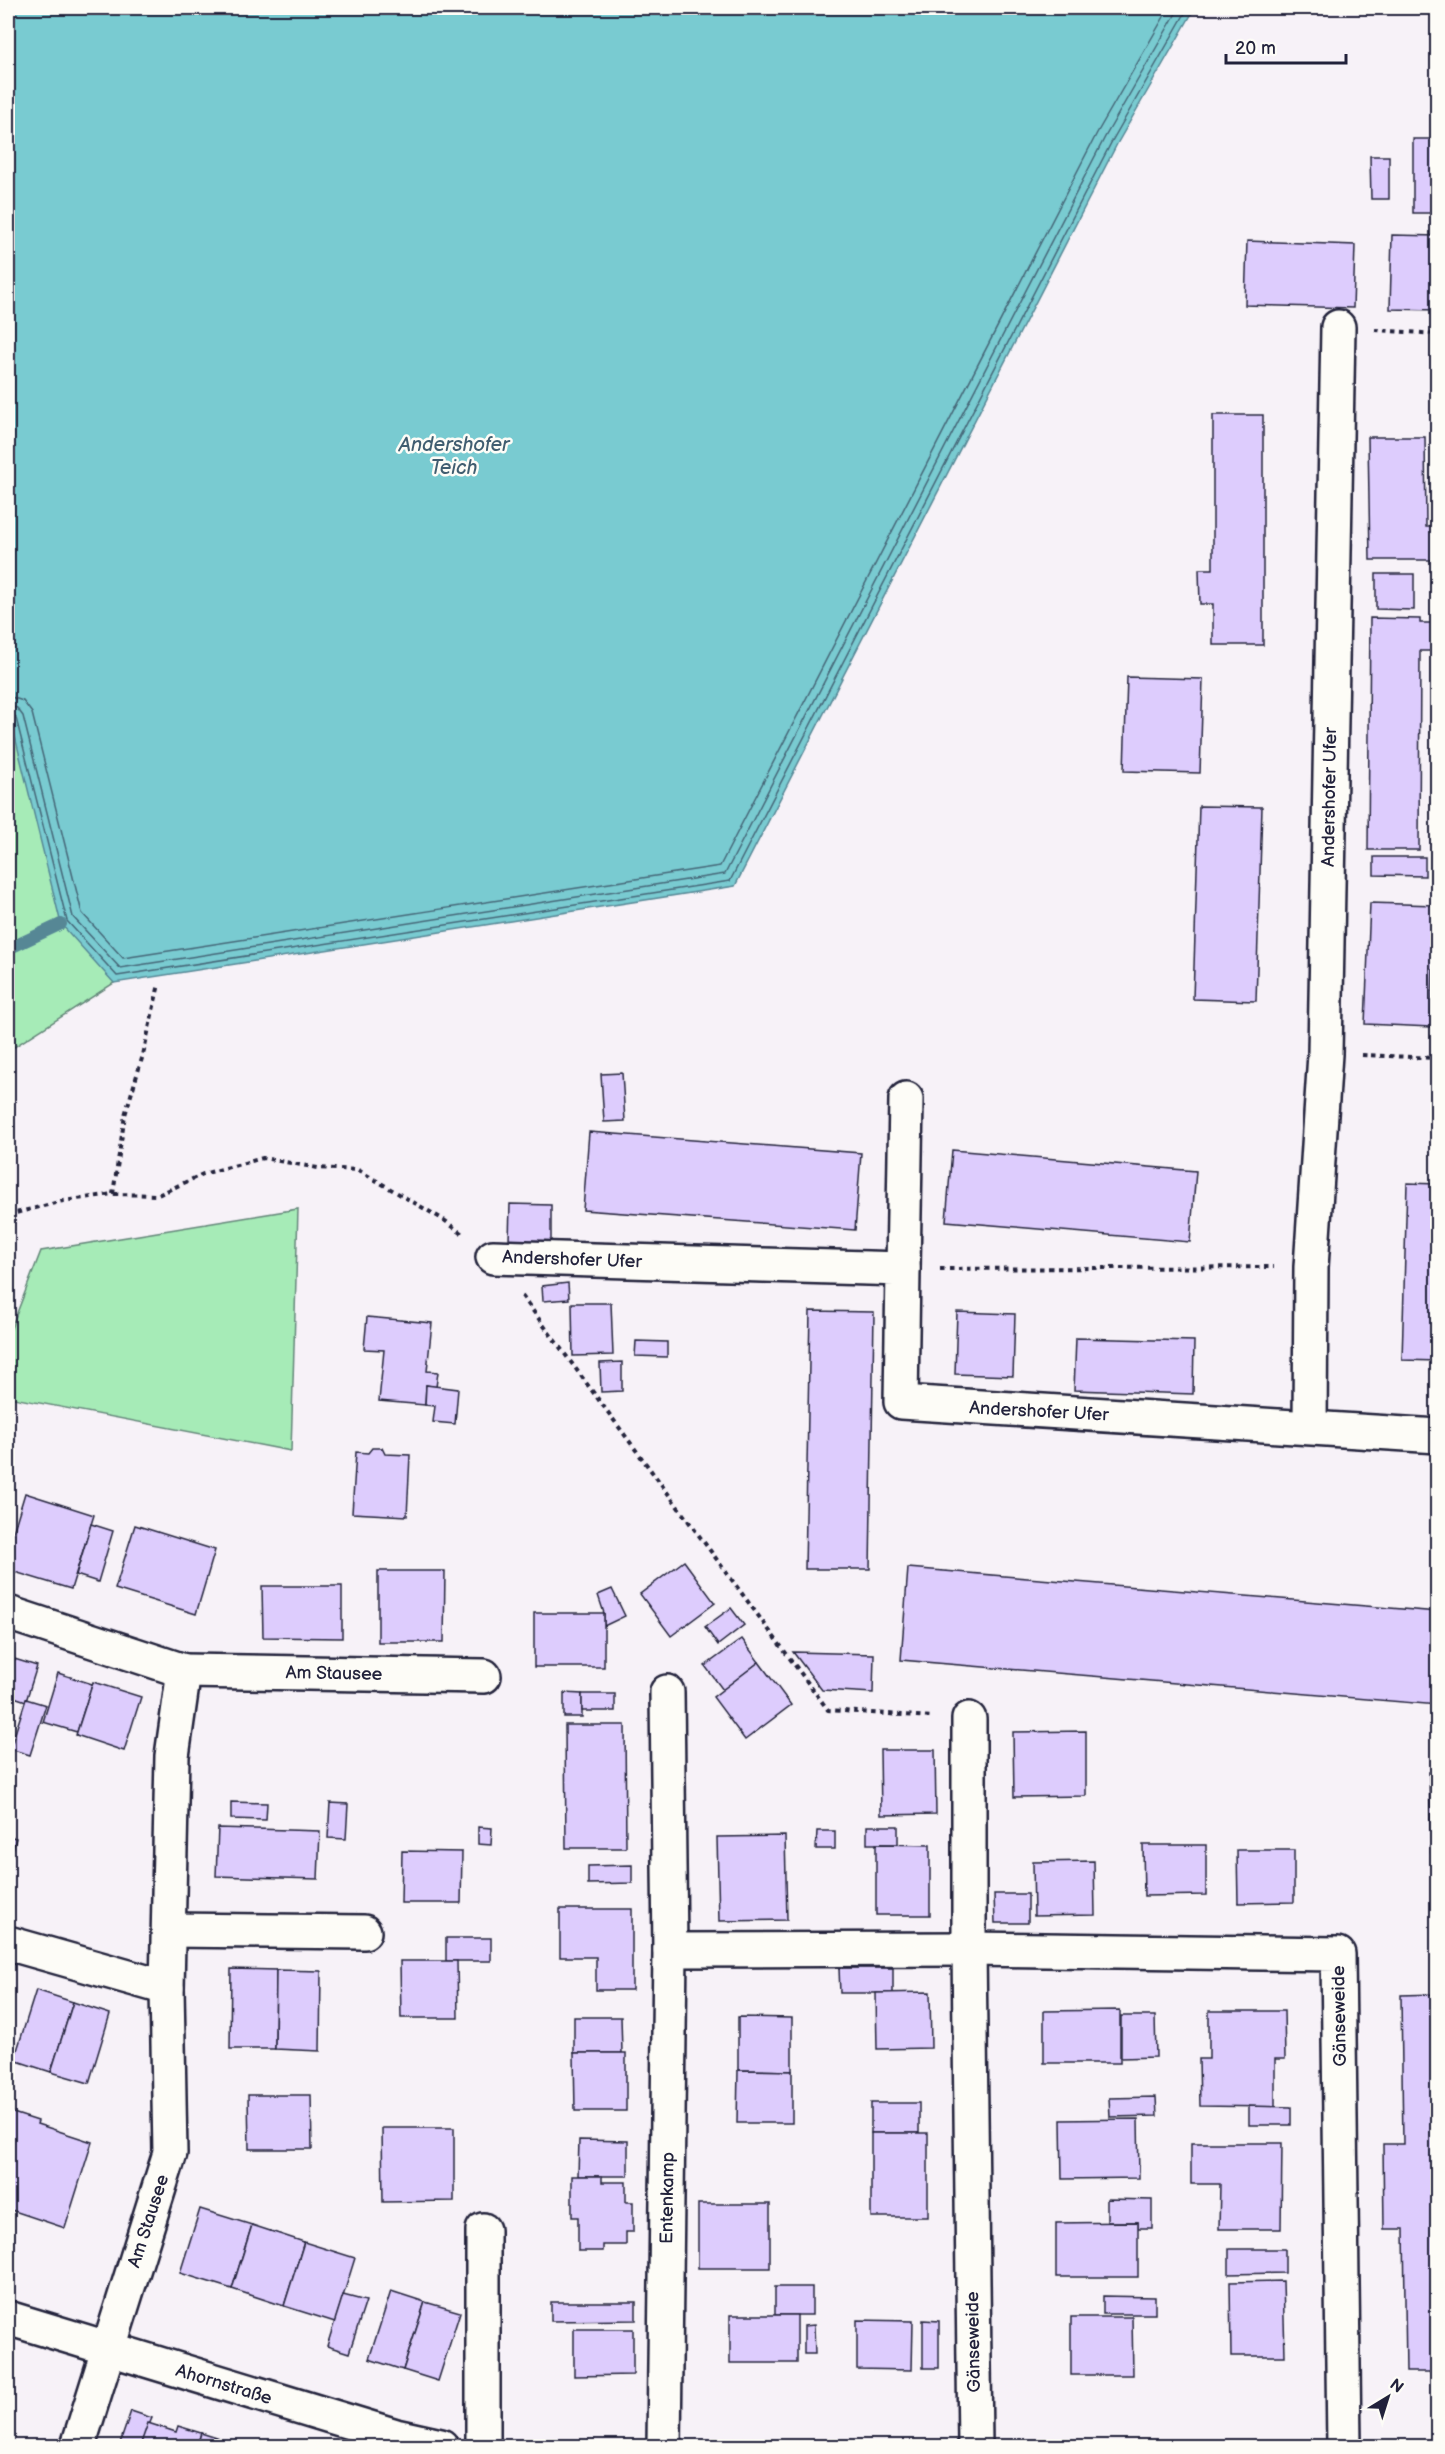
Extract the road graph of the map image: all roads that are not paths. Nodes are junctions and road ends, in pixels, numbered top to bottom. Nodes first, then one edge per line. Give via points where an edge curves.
1 (1338, 327) road end
2 (906, 1099) dead end
3 (493, 1257) road end
4 (903, 1269) junction
5 (1310, 1427) junction
6 (1437, 1436) edge
7 (8, 1613) edge
8 (184, 1671) junction
9 (484, 1676) dead end
10 (667, 1692) dead end
11 (969, 1719) road end
12 (169, 1930) junction
13 (364, 1932) dead end
14 (8, 1943) edge
15 (969, 1949) junction
16 (670, 1950) junction
17 (167, 1988) junction
18 (483, 2230) dead end
19 (8, 2318) edge
20 (107, 2349) junction
21 (395, 2441) edge
22 (78, 2446) edge
23 (441, 2446) edge
24 (483, 2446) edge
25 (664, 2446) edge
26 (975, 2446) edge
27 (1344, 2446) edge

1 - 5 street, Andershofer Ufer via 1325,1054 1311,1267
2 - 4 street, Andershofer Ufer
3 - 4 street, Andershofer Ufer
4 - 5 street, Andershofer Ufer via 901,1402
5 - 6 street, Andershofer Ufer
7 - 8 street, Am Stausee
8 - 9 street, Am Stausee
8 - 12 street, Am Stausee via 172,1756
10 - 16 street, Entenkamp
11 - 15 street, Gänseweide
12 - 13 street
12 - 17 street, Am Stausee
14 - 17 street
15 - 16 street
15 - 26 street, Gänseweide
15 - 27 street, Gänseweide via 1338,1954
16 - 25 street, Entenkamp
17 - 20 street, Am Stausee via 170,2152
18 - 24 street
19 - 20 street, Ahornstraße
20 - 21 street, Ahornstraße
20 - 22 street, Am Stausee
21 - 23 street, Ahornstraße

